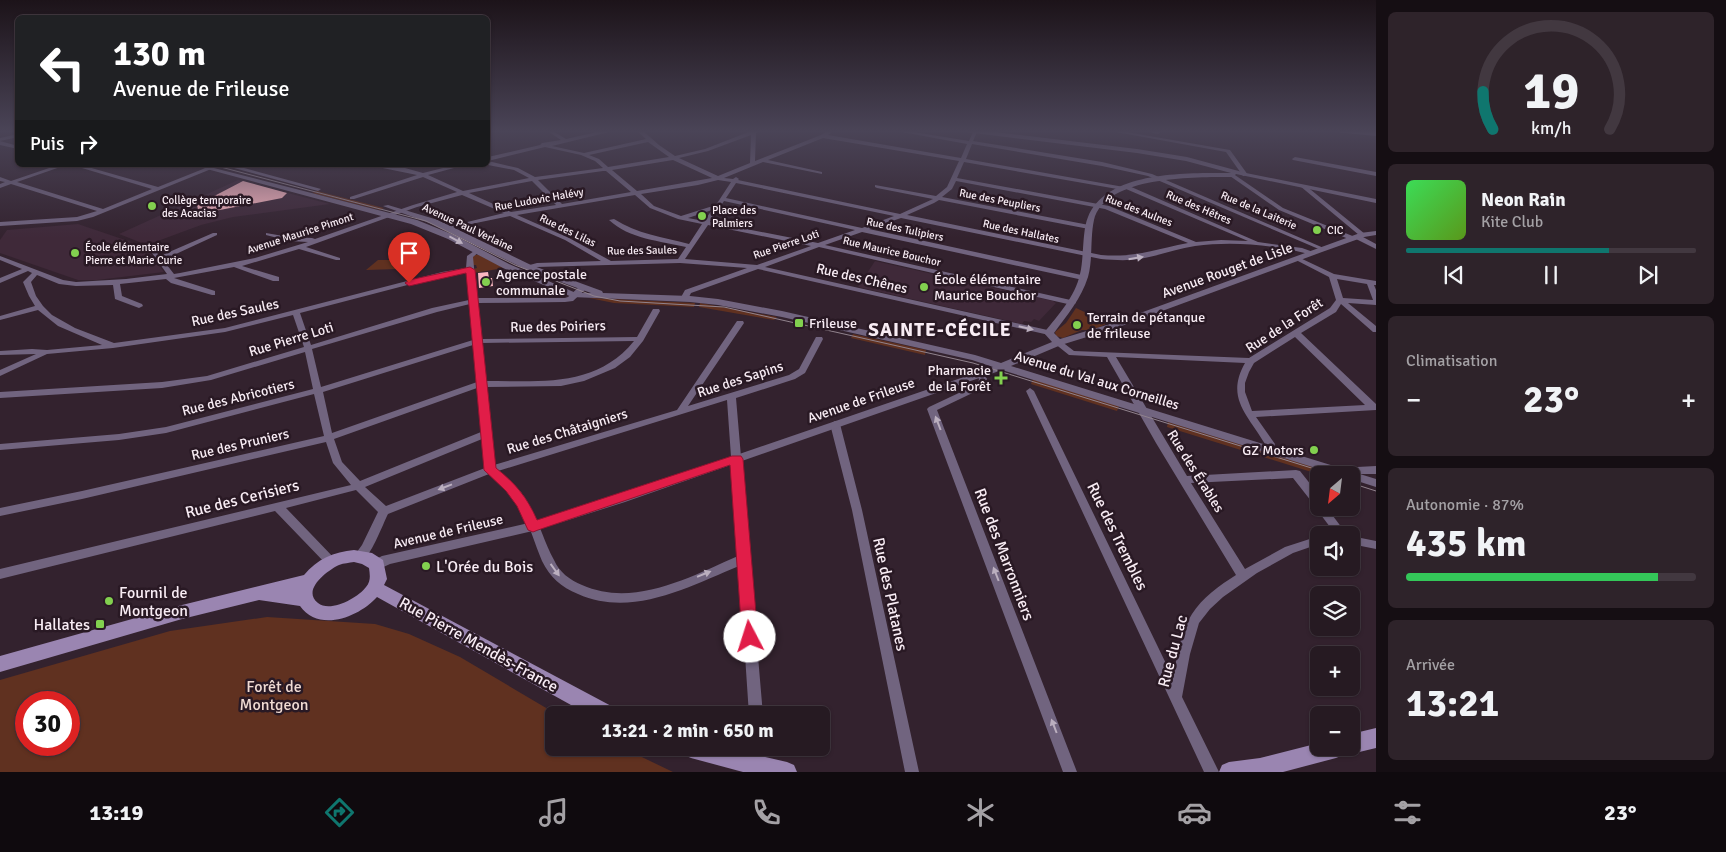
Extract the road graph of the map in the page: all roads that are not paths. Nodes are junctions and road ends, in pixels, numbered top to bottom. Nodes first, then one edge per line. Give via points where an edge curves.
1 (502, 166) edge
2 (614, 166) edge
3 (690, 166) edge
4 (745, 166) edge
5 (788, 166) edge
6 (960, 166) edge
7 (998, 166) edge
8 (1112, 166) edge
9 (1210, 166) edge
10 (1239, 166) edge
11 (1333, 166) edge
12 (58, 167) edge
13 (82, 167) edge
14 (202, 167) edge
15 (214, 167) edge
16 (234, 167) edge
17 (384, 167) edge
18 (454, 167) edge
19 (607, 167) junction
20 (209, 169) junction
21 (732, 172) junction
22 (820, 173) dead end
23 (1376, 174) edge
24 (423, 175) junction
25 (1232, 175) junction
26 (1245, 175) junction
27 (534, 178) junction
28 (718, 178) junction
29 (1160, 178) junction
30 (0, 179) edge
31 (955, 179) junction
32 (731, 181) junction
33 (11, 183) junction
34 (0, 186) edge
35 (877, 186) dead end
36 (1303, 186) junction
37 (1125, 187) junction
38 (158, 189) junction
39 (462, 192) junction
40 (635, 193) junction
41 (352, 198) junction
42 (937, 198) junction
43 (722, 199) junction
44 (1376, 201) edge
45 (560, 205) junction
46 (1099, 205) junction
47 (717, 206) junction
48 (401, 210) junction
49 (102, 211) junction
50 (389, 214) junction
51 (510, 214) junction
52 (900, 216) junction
53 (680, 218) junction
54 (612, 220) dead end
55 (706, 222) junction
56 (8, 223) junction
57 (0, 224) edge
58 (1089, 227) junction
59 (448, 228) junction
60 (861, 229) junction
61 (0, 231) edge
62 (1376, 233) edge
63 (215, 234) dead end
64 (268, 234) dead end
65 (1358, 237) junction
66 (316, 240) junction
67 (1195, 244) junction
68 (817, 245) junction
69 (146, 246) dead end
70 (690, 246) junction
71 (1262, 246) junction
72 (299, 247) junction
73 (1376, 247) edge
74 (1324, 249) junction
75 (477, 251) junction
76 (1313, 253) junction
77 (1088, 254) junction
78 (0, 259) edge
79 (159, 259) junction
80 (338, 259) dead end
81 (1298, 259) junction
82 (680, 260) junction
83 (609, 262) junction
84 (234, 265) junction
85 (528, 267) junction
86 (757, 267) junction
87 (27, 269) junction
88 (470, 270) junction
89 (36, 272) junction
90 (169, 275) junction
91 (1332, 276) junction
92 (1083, 278) junction
93 (276, 279) dead end
94 (0, 281) edge
95 (116, 281) junction
96 (1373, 283) edge
97 (583, 288) junction
98 (212, 294) dead end
99 (576, 295) junction
100 (609, 296) junction
101 (684, 299) junction
102 (473, 300) junction
103 (1340, 300) junction
104 (1376, 302) edge
105 (1072, 303) junction
106 (139, 306) dead end
107 (39, 307) junction
108 (656, 311) dead end
109 (296, 312) junction
110 (0, 318) edge
111 (740, 324) dead end
112 (1376, 330) edge
113 (1049, 333) junction
114 (1296, 333) junction
115 (640, 339) junction
116 (819, 339) dead end
117 (477, 341) junction
118 (1058, 344) junction
119 (113, 346) junction
120 (308, 348) junction
121 (47, 352) junction
122 (0, 353) edge
123 (1110, 354) junction
124 (1251, 361) junction
125 (1002, 366) junction
126 (0, 373) edge
127 (980, 375) junction
128 (481, 384) junction
129 (318, 391) junction
130 (1030, 391) dead end
131 (0, 395) edge
132 (731, 396) junction
133 (1374, 407) edge
134 (1143, 410) junction
135 (680, 412) junction
136 (1250, 414) junction
137 (835, 424) junction
138 (486, 434) junction
139 (329, 438) junction
140 (0, 447) edge
141 (1269, 449) junction
142 (736, 459) junction
143 (1323, 466) edge
144 (490, 470) junction
145 (1376, 470) edge
146 (1360, 471) edge
147 (1296, 474) joint
148 (1360, 478) edge
149 (1186, 480) junction
150 (1376, 483) edge
151 (358, 486) junction
152 (1310, 492) edge
153 (277, 506) junction
154 (384, 511) junction
155 (0, 512) edge
156 (1328, 516) edge
157 (1336, 526) edge
158 (533, 527) junction
159 (1360, 542) edge
160 (1310, 543) edge
161 (1376, 545) edge
162 (360, 556) junction
163 (743, 559) junction
164 (331, 562) junction
165 (377, 566) junction
166 (0, 574) edge
167 (1243, 576) junction
168 (308, 581) junction
169 (376, 588) junction
170 (255, 595) junction
171 (305, 599) junction
172 (0, 664) edge
173 (1175, 697) junction
174 (592, 706) edge
175 (755, 706) edge
176 (1376, 738) edge
177 (1360, 742) edge
178 (1310, 755) edge
179 (721, 756) edge
180 (787, 772) edge
181 (912, 772) edge
182 (1070, 772) edge
183 (1212, 772) edge
184 (1229, 772) edge

1 - 27 street
2 - 19 street, Avenue Maurice Pimont
3 - 28 street
4 - 21 street, Rue Ludovic Halévy
5 - 22 street
6 - 31 street, Rue Pierre Loti
7 - 37 street, Rue des Hêtres
8 - 29 street, Rue de la Laiterie
9 - 26 street
10 - 26 street
11 - 23 street
12 - 33 street
13 - 38 street
14 - 20 street, Avenue Paul Verlaine
15 - 20 street
16 - 41 street, Avenue Paul Verlaine
17 - 24 street, Rue des Lilas
18 - 24 street
19 - 27 street, Avenue Maurice Pimont
19 - 40 street, Rue Maurice Bouchor
20 - 38 street
20 - 50 street, Avenue Paul Verlaine
21 - 28 street, Rue Ludovic Halévy
21 - 32 street via 740,174
24 - 39 street, Rue des Lilas
24 - 41 street
25 - 26 street
25 - 29 street
25 - 65 street via 1281,209
26 - 36 street
27 - 39 street, Avenue Maurice Pimont
27 - 45 street
28 - 32 street, Rue des Hallates
28 - 40 street, Rue Ludovic Halévy
29 - 37 street
29 - 74 street, Rue de la Laiterie
30 - 33 street
31 - 42 street, Rue Pierre Loti via 950,188
31 - 46 street, Rue des Aulnes
32 - 43 street
32 - 52 street, Rue des Hallates
33 - 34 street
33 - 49 street
35 - 42 street, Rue des Peupliers
36 - 44 street
36 - 65 street
37 - 46 street
37 - 71 street, Rue des Hêtres
38 - 49 street
39 - 48 street, Avenue Maurice Pimont
39 - 51 street, Rue des Lilas
40 - 45 street, Rue Ludovic Halévy
40 - 53 street, Rue Maurice Bouchor via 652,207
41 - 48 street, Avenue Paul Verlaine
42 - 52 street, Rue Pierre Loti
42 - 58 street, Rue des Peupliers
43 - 47 street
43 - 60 street, Rue des Tulipiers
45 - 51 street, Rue Ludovic Halévy
46 - 58 street
46 - 67 street, Rue des Aulnes
47 - 53 street
47 - 55 street
48 - 50 street, Avenue Maurice Pimont
48 - 59 street, Avenue Paul Verlaine
49 - 56 street via 77,219
50 - 66 street, Avenue Maurice Pimont
50 -> 75 street, Avenue Paul Verlaine via 426,226
51 - 59 street, Rue Ludovic Halévy
51 - 83 street, Rue des Lilas
52 - 60 street, Rue Pierre Loti
52 - 77 street, Rue des Hallates
53 - 55 street, Rue Maurice Bouchor
54 - 70 street via 630,231
55 - 68 street, Rue Maurice Bouchor
55 - 70 street
56 - 57 street
56 - 61 street
58 - 77 street
59 - 85 street, Avenue Paul Verlaine
60 - 68 street, Rue Pierre Loti
60 - 92 street, Rue des Tulipiers
62 - 65 street, Avenue Rouget de Lisle
63 - 79 street
64 - 66 street
65 - 73 street
65 - 74 street, Avenue Rouget de Lisle
66 - 72 street, Avenue Maurice Pimont
67 - 71 street, Rue des Hallates
77 -> 67 street, Rue des Hallates via 1112,259 1138,258
68 - 86 street, Rue Pierre Loti
68 - 105 street, Rue Maurice Bouchor
69 - 79 street
70 - 82 street
71 - 76 street, Rue des Hallates via 1303,249
72 - 80 street
72 - 84 street, Avenue Maurice Pimont
74 - 76 street, Avenue Rouget de Lisle
75 - 88 street via 470,256
75 - 99 street, Avenue Paul Verlaine
76 - 81 street, Avenue Rouget de Lisle
77 - 92 street
78 - 87 street, Avenue Maurice Pimont
79 - 90 street
81 - 91 street
81 - 118 street, Avenue Rouget de Lisle
82 - 83 street, Rue des Saules
82 - 86 street, Rue des Saules
83 - 85 street, Rue des Saules
84 - 90 street, Avenue Maurice Pimont
84 - 93 street
85 - 97 street, Avenue Paul Verlaine
86 - 101 street, Rue Pierre Loti via 688,292
86 -> 113 street, Rue des Chênes
87 - 89 street, Avenue Maurice Pimont
87 - 94 street
88 - 102 street
88 - 109 street, Rue des Saules via 442,274
89 - 95 street, Avenue Maurice Pimont via 76,284
89 - 107 street via 27,282
90 - 95 street, Avenue Maurice Pimont
90 - 98 street via 174,281
91 - 96 street
91 - 103 street, Rue de la Forêt
92 - 105 street
95 - 106 street via 118,297
96 - 104 street
97 - 99 street
97 - 100 street, Avenue Paul Verlaine
99 - 100 street, Avenue Paul Verlaine
99 - 102 street, Rue Pierre Loti via 565,300
100 - 101 street, Avenue Paul Verlaine
101 - 125 street, Avenue du Val aux Corneilles via 782,314
102 - 117 street
102 - 120 street, Rue Pierre Loti
103 - 104 street
103 - 112 street
103 - 114 street, Rue de la Forêt via 1333,310
105 - 113 street
107 - 110 street
107 - 119 street via 66,329
108 - 115 street, Rue des Pruniers
109 - 119 street, Rue des Saules via 225,330
109 - 120 street
111 - 135 street
113 - 118 street
114 - 124 street, Rue de la Forêt
114 - 133 street
115 - 117 street, Rue des Poiriers
115 - 128 street, Rue des Pruniers via 612,366 581,379 561,383
116 - 132 street, Rue des Sapins via 802,371
117 - 128 street
117 - 129 street, Rue des Abricotiers
118 - 123 street via 1072,353
118 - 125 street, Avenue de Frileuse
119 - 121 street, Rue des Saules
120 - 129 street
120 - 131 street, Rue Pierre Loti via 208,378 162,385
121 - 122 street, Rue des Saules
121 - 126 street
123 - 124 street
123 - 134 street, Rue des Érables
124 - 136 street, Rue de la Forêt via 1239,384
125 - 127 street, Avenue de Frileuse
125 - 134 street, Avenue du Val aux Corneilles
127 - 137 street, Avenue de Frileuse
182 -> 127 street, Rue des Marronniers via 932,409 982,385
128 - 138 street
128 - 139 street, Rue des Pruniers
129 - 139 street
129 - 140 street, Rue des Abricotiers via 166,430
130 - 173 street, Rue des Trembles
132 - 135 street, Rue des Sapins
132 - 142 street
133 - 136 street
134 - 141 street, Avenue du Val aux Corneilles
134 - 149 street, Rue des Érables
135 - 144 street, Rue des Châtaigniers
136 - 141 street, Rue de la Forêt via 1270,444
137 - 142 street, Avenue de Frileuse
137 - 181 street, Rue des Platanes via 857,510
138 - 144 street
138 - 151 street, Rue des Cerisiers
139 - 151 street via 338,463
139 - 155 street, Rue des Pruniers
141 - 143 street, Avenue du Val aux Corneilles
142 - 158 street, Avenue de Frileuse
142 - 163 street
144 -> 154 street, Rue des Châtaigniers
144 - 158 street via 511,487
145 - 146 street
147 - 149 street
147 - 152 street
148 - 150 street, Avenue du Val aux Corneilles
149 - 167 street, Rue des Érables
151 - 153 street, Rue des Cerisiers
151 - 154 street
153 - 164 street
153 - 166 street, Rue des Cerisiers
154 - 162 street
156 - 157 street
158 -> 163 street via 553,570 578,589 596,596 620,599 647,595
158 - 165 street, Avenue de Frileuse via 387,560
159 - 161 street
160 - 167 street, Rue du Lac via 1292,549
162 - 164 main road via 346,556
162 - 165 main road
163 - 175 street
164 - 168 main road
165 - 169 main road
167 - 173 street, Rue du Lac via 1211,600 1196,617
168 - 170 main road
168 - 171 main road
169 - 171 main road via 358,605 337,613 316,611
169 - 174 main road, Rue Pierre Mendès-France
170 - 171 main road
170 - 172 main road via 182,612
173 - 183 street, Rue du Lac
176 - 177 main road
178 - 184 main road via 1260,768
179 - 180 main road

